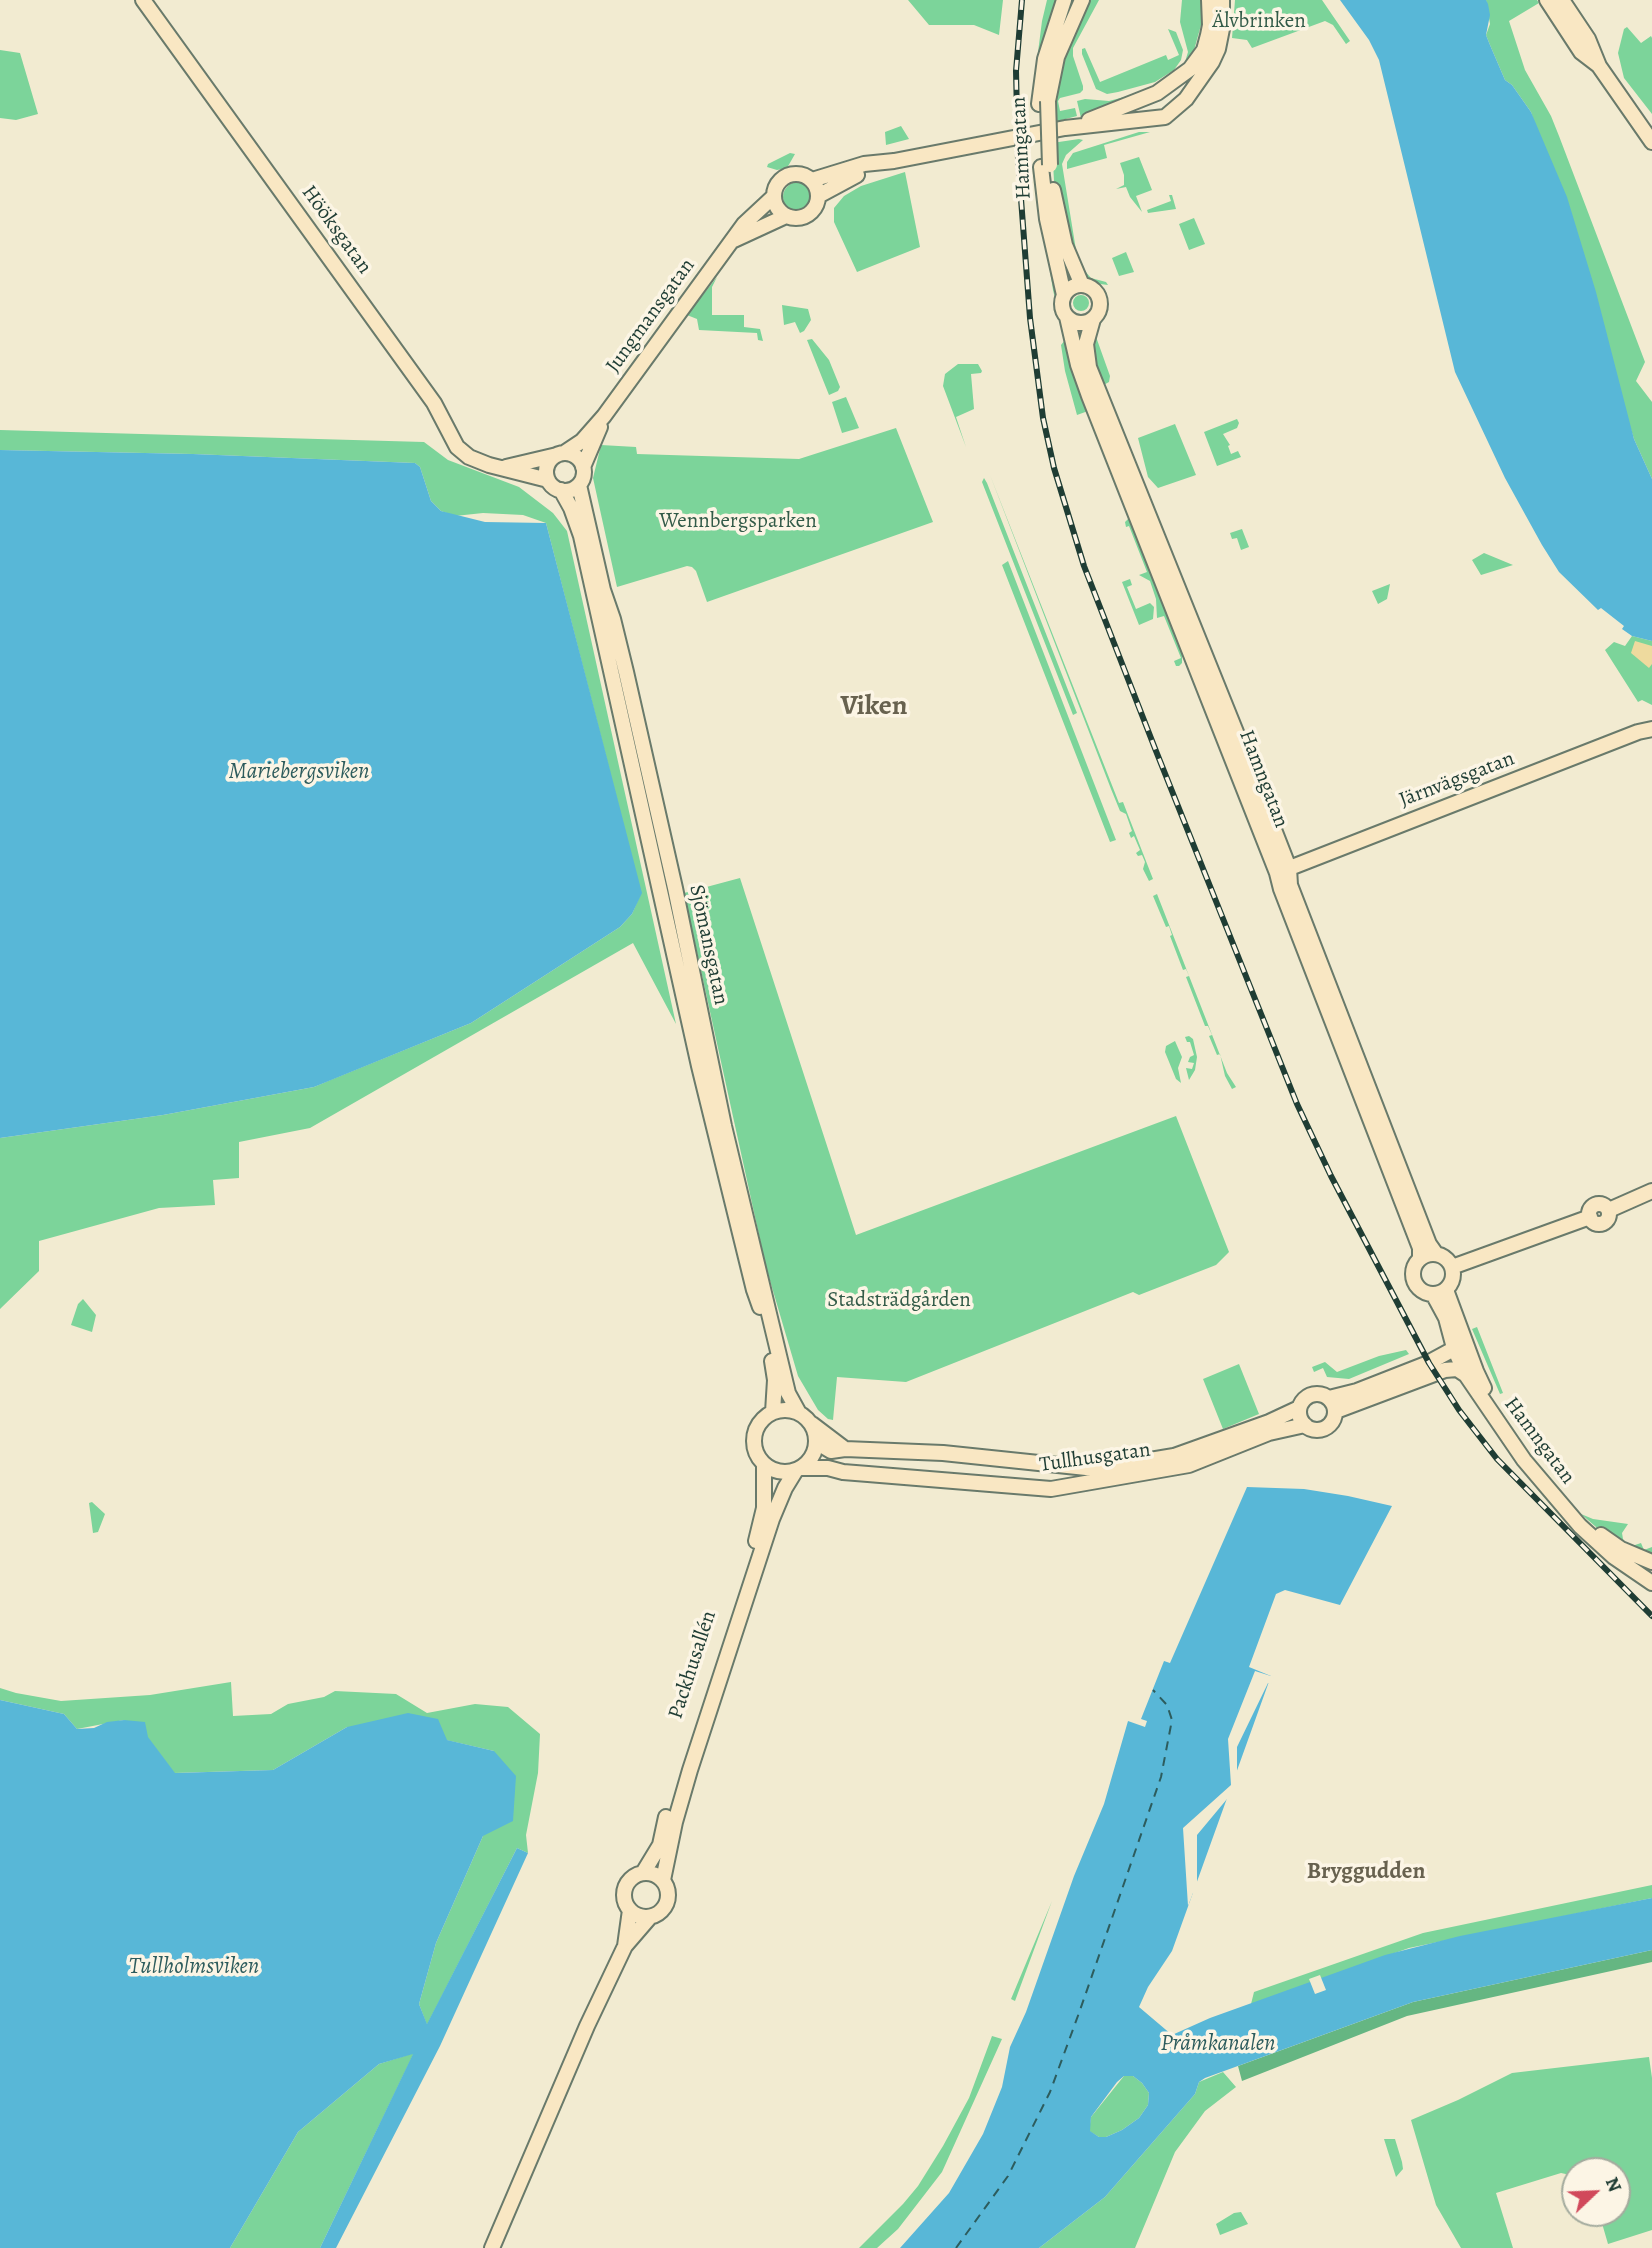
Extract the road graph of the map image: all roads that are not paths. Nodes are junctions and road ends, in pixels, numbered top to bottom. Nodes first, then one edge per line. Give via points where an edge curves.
1 (142, 0) edge
2 (1064, 0) edge
3 (1082, 0) edge
4 (1209, 0) edge
5 (1222, 0) edge
6 (1547, 0) edge
7 (1562, 0) edge
8 (1599, 66) junction
9 (1044, 102) junction
10 (1065, 128) junction
11 (1652, 142) edge
12 (894, 161) junction
13 (1045, 166) junction
14 (808, 177) junction
15 (818, 196) junction
16 (774, 197) junction
17 (786, 216) junction
18 (732, 240) junction
19 (1082, 285) junction
20 (1064, 295) junction
21 (1067, 317) junction
22 (1093, 319) junction
23 (604, 416) junction
24 (561, 454) junction
25 (583, 467) junction
26 (503, 468) junction
27 (548, 480) junction
28 (579, 485) junction
29 (561, 490) junction
30 (1652, 729) edge
31 (1283, 871) junction
32 (1652, 1191) edge
33 (1436, 1254) junction
34 (1420, 1258) junction
35 (1452, 1267) junction
36 (1439, 1292) junction
37 (1460, 1345) junction
38 (1466, 1375) junction
39 (1332, 1404) junction
40 (1299, 1408) junction
41 (799, 1413) junction
42 (769, 1414) junction
43 (811, 1423) junction
44 (1305, 1425) junction
45 (816, 1442) junction
46 (845, 1449) junction
47 (764, 1465) junction
48 (794, 1470) junction
49 (1652, 1562) edge
50 (1652, 1583) edge
51 (643, 1873) junction
52 (663, 1880) junction
53 (629, 1910) junction
54 (650, 1917) junction
55 (625, 1946) junction
56 (492, 2248) edge

1 - 26 street, Hööksgatan via 434,403 457,447 469,457
2 - 9 street, Hamngatan via 1045,59
3 - 9 street, Hamngatan via 1056,57
4 - 10 street via 1204,50 1189,69 1157,93
5 - 10 street via 1217,49 1177,109 1165,117
6 - 8 street via 1581,52
7 - 8 street
8 - 11 street
9 - 13 street, Hamngatan
10 - 12 street
12 - 14 street
12 - 15 street
13 - 19 street, Hamngatan via 1063,236
13 - 20 street, Hamngatan via 1047,219
14 - 15 street
14 - 16 street via 790,174 782,179
15 - 17 street via 809,215
16 - 17 street
16 - 18 street, Jungmansgatan
17 - 18 street
18 - 23 street, Jungmansgatan
19 - 20 street
19 - 22 street, Hamngatan via 1093,289 1100,300
20 - 21 street, Hamngatan
21 - 22 street via 1082,323
21 - 31 street, Hamngatan via 1081,375
22 - 31 street, Hamngatan via 1086,344 1089,367
23 - 24 street, Jungmansgatan via 582,441
23 - 25 street, Jungmansgatan
24 - 25 street via 574,455
24 - 26 street
24 - 27 street via 548,466
25 - 28 street
26 - 27 street, Hööksgatan
27 - 29 street
28 - 29 street
28 - 41 street, Sjömansgatan via 626,672 788,1393
29 - 42 street, Sjömansgatan via 581,536 699,1066 761,1311 775,1380
30 - 31 street, Järnvägsgatan
31 - 33 street, Hamngatan
31 - 34 street, Hamngatan via 1286,903 1417,1240
32 - 35 street via 1609,1210 1603,1223 1594,1223 1590,1217
33 - 34 street
33 - 35 street
34 - 36 street via 1413,1267 1413,1281 1423,1292
35 - 36 street via 1452,1279
36 - 37 street, Hamngatan
37 - 38 street, Hamngatan
37 - 39 street
37 - 49 street, Hamngatan via 1491,1399 1560,1492 1601,1535
38 - 39 street via 1457,1369 1445,1370
38 - 50 street, Hamngatan via 1506,1436 1561,1505 1614,1557
39 - 40 street via 1321,1394 1312,1394
39 - 44 street via 1333,1422 1324,1429
40 - 44 street
40 - 46 street, Tullhusgatan via 1192,1450 1096,1469
41 - 42 street via 782,1410
41 - 43 street
42 - 47 street via 755,1432 756,1453
43 - 45 street
43 - 46 street
44 - 48 street, Tullhusgatan via 1269,1433 1189,1465 1051,1489 828,1468
45 - 46 street, Tullhusgatan via 831,1451
45 - 48 street via 814,1452
47 - 48 street
47 - 51 street, Packhusallén via 764,1508 747,1569 660,1845
48 - 52 street, Packhusallén via 776,1488 772,1519 674,1822
51 - 52 street
51 - 53 street via 632,1878 625,1889
52 - 54 street via 668,1902 661,1913
53 - 54 street
53 - 55 street
54 - 55 street
55 - 56 street

